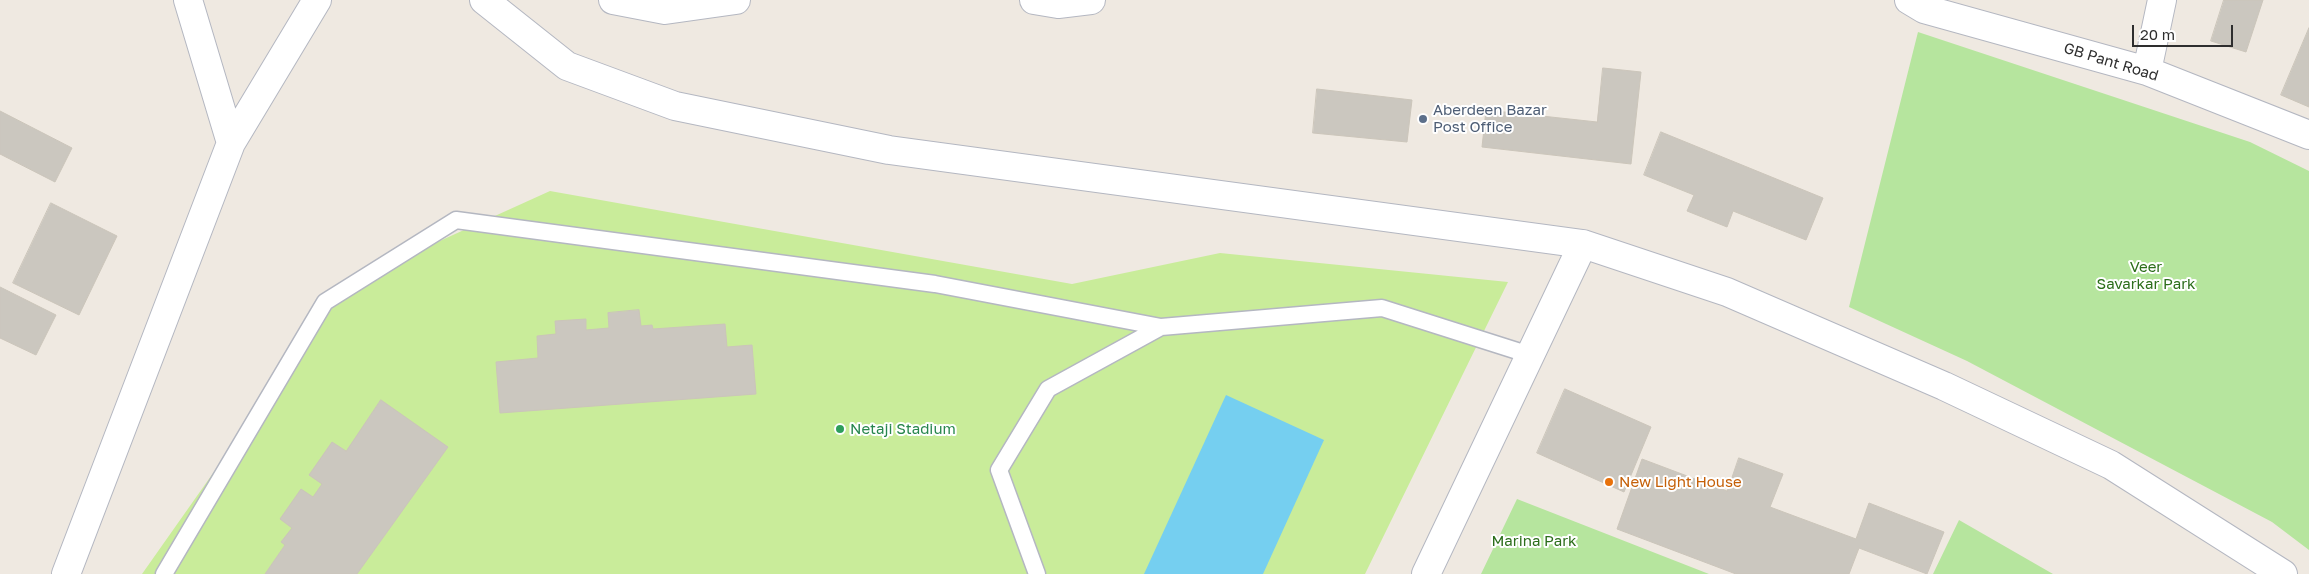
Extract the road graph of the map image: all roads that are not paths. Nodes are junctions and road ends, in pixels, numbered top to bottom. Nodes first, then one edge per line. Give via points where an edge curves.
1 (188, 0) edge
2 (317, 0) edge
3 (484, 0) edge
4 (613, 0) edge
5 (736, 0) edge
6 (1034, 0) edge
7 (1090, 0) edge
8 (1909, 0) edge
9 (2162, 0) edge
10 (2147, 71) junction
11 (2309, 135) edge
12 (231, 143) junction
13 (1583, 244) junction
14 (1161, 327) junction
15 (1530, 355) junction
16 (66, 574) edge
17 (164, 574) edge
18 (1037, 574) edge
19 (1426, 574) edge
20 (2283, 574) edge

1 - 12 street
2 - 12 street
3 - 13 street via 567,66 675,106 889,150
4 - 5 street via 664,10
6 - 7 street via 1058,4
8 - 10 street, GB Pant Road via 1924,9
9 - 10 street
10 - 11 street, GB Pant Road
12 - 16 street
13 - 15 street
13 - 20 street via 1727,292 1944,386 2111,465
14 - 15 lane via 1382,308
14 - 17 lane via 935,284 456,220 325,302
14 - 18 lane via 1048,389 999,470
15 - 19 street

